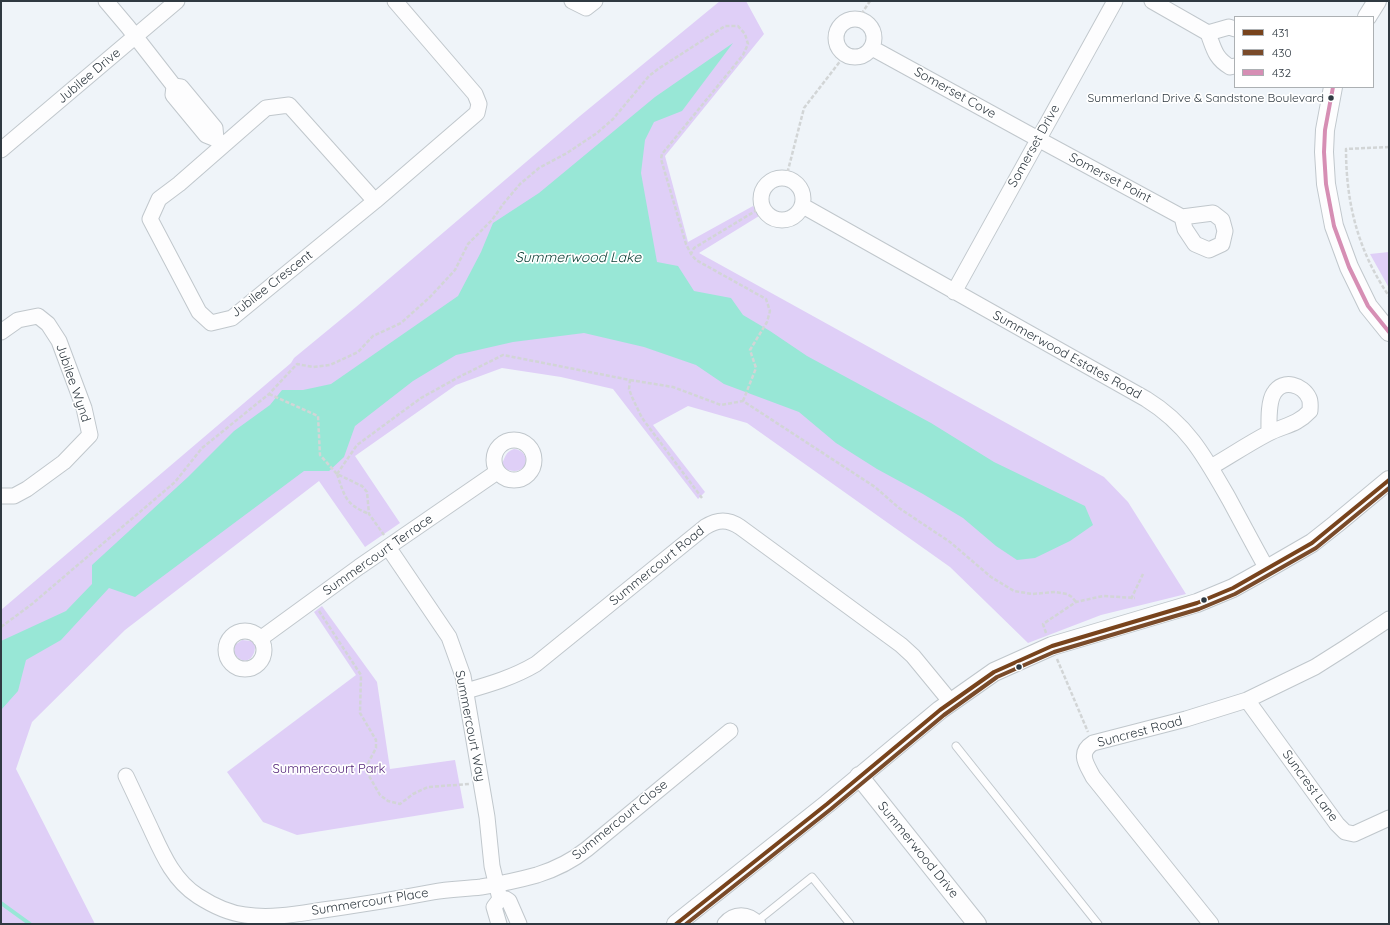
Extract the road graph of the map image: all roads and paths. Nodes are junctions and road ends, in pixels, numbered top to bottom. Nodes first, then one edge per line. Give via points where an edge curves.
1 (106, 1) edge
2 (177, 1) edge
3 (395, 1) edge
4 (572, 1) edge
5 (595, 1) edge
6 (870, 1) edge
7 (1115, 1) edge
8 (1152, 1) edge
9 (1373, 1) edge
10 (1356, 16) edge
11 (1368, 16) edge
12 (858, 19) junction
13 (1234, 29) edge
14 (1208, 33) junction
15 (135, 36) junction
16 (872, 48) junction
17 (845, 55) junction
18 (1234, 66) edge
19 (1333, 88) edge
20 (1038, 139) junction
21 (219, 142) junction
22 (1389, 147) edge
23 (1, 150) edge
24 (786, 178) junction
25 (375, 201) junction
26 (802, 206) junction
27 (762, 207) junction
28 (1182, 217) dead end
29 (691, 254) junction
30 (954, 292) junction
31 (1389, 296) edge
32 (1, 332) edge
33 (1389, 332) edge
34 (630, 380) junction
35 (269, 394) junction
36 (743, 401) junction
37 (1269, 433) dead end
38 (1211, 467) junction
39 (497, 472) dead end
40 (337, 474) junction
41 (1389, 480) edge
42 (1, 496) edge
43 (702, 498) dead end
44 (369, 514) junction
45 (386, 542) junction
46 (1267, 570) junction
47 (1143, 574) dead end
48 (1135, 598) dead end
49 (1131, 599) junction
50 (1076, 602) junction
51 (318, 608) dead end
52 (1389, 619) edge
53 (1043, 624) dead end
54 (1, 627) edge
55 (260, 640) dead end
56 (1055, 655) dead end
57 (466, 691) junction
58 (1247, 700) junction
59 (950, 701) junction
60 (730, 731) dead end
61 (1088, 732) dead end
62 (956, 746) dead end
63 (126, 776) dead end
64 (859, 776) junction
65 (471, 784) dead end
66 (1389, 818) edge
67 (497, 884) junction
68 (500, 899) junction
69 (757, 923) edge
70 (499, 924) edge
71 (519, 924) edge
72 (676, 924) edge
73 (725, 924) edge
74 (850, 924) edge
75 (977, 924) edge
76 (1098, 924) edge
77 (1211, 924) edge

1 - 15 street
2 - 15 street, Jubilee Drive
3 - 25 street, Jubilee Crescent via 475,94 480,104 476,113
4 - 5 street via 586,8
6 - 12 path
7 - 20 street, Somerset Drive
8 - 14 street
9 - 10 street
9 - 11 street
12 - 16 street via 869,25 872,30
12 - 17 street via 846,22 837,32 837,45
13 - 14 street
14 - 18 street via 1221,62 1230,68
15 - 21 street via 174,86 173,95 206,135
15 - 23 street, Jubilee Drive
16 - 17 street via 863,56
16 - 20 street, Somerset Cove
17 - 24 path via 804,108
19 - 33 street via 1324,130 1324,152 1326,184 1334,226 1368,306
20 - 28 street, Somerset Point
20 - 30 street, Somerset Drive
21 - 25 street, Jubilee Crescent via 266,108 289,105
21 - 25 street, Jubilee Crescent via 179,184 159,199 150,218 198,312 211,323 232,318
22 - 31 path via 1346,149 1350,204 1358,234 1366,257
24 - 26 street via 793,180 803,192
24 - 27 street via 774,179 768,183 761,194
26 - 27 street via 799,213 786,220 772,218
26 - 30 street, Summerwood Estates Road
27 - 29 path via 694,248
29 - 35 path via 663,166 662,154 743,55 748,44 745,34 738,26 725,26 658,69 597,133 539,168 520,184 492,220 468,244 455,270 430,297 401,322 373,336 358,352 330,365 313,367 297,364
29 - 36 path via 696,260 766,299 770,311 767,322 750,350 756,368
30 - 38 street, Summerwood Estates Road via 1159,407 1190,437
32 - 42 street, Jubilee Wynd via 18,320 38,316 48,324 59,340 70,368 90,435 64,462 27,489 14,496
34 - 36 path via 673,388 722,405
34 - 40 path via 503,355 421,398 357,445
34 - 43 path via 630,393 642,418
35 - 40 path via 318,416 320,455
35 - 54 path via 202,448 175,482 32,604
36 - 50 path via 875,487 899,508 950,542 991,577 1014,591 1067,594
37 - 38 street
38 - 46 street, Summerwood Estates Road
39 - 45 street, Summercourt Terrace
40 - 44 path via 347,500 355,508
40 - 44 path via 358,483 367,492
41 - 46 street via 1312,543
44 - 45 path
45 - 55 street, Summercourt Terrace via 359,567
45 - 57 street, Summercourt Way via 449,637
46 - 59 street via 1197,603 1052,646 994,672
47 - 49 path
48 - 49 path
49 - 50 path via 1103,596
50 - 53 path
51 - 65 path via 361,675 360,713 376,740 376,748 365,769 380,795 388,801 400,804 413,794 428,788
52 - 58 street, Suncrest Road via 1315,667
56 - 61 path
57 - 59 street, Summercourt Road via 522,672 536,664 705,527 722,520 740,527 887,634 913,656
57 - 67 street, Summercourt Way via 487,817 492,866
58 - 66 street, Suncrest Lane via 1345,832 1354,834
58 - 77 street, Suncrest Road via 1186,720 1093,744 1084,754 1084,760 1093,777
59 - 64 street
60 - 67 street, Summercourt Close via 566,864 537,875
62 - 76 lane
63 - 67 street, Summercourt Place via 171,869 181,882 197,895 230,913 291,915
64 - 72 street
64 - 75 street, Summerwood Drive
67 - 68 street, Summercourt Way
68 - 70 street, Summercourt Way via 494,907
68 - 71 street via 510,901
69 - 73 street via 752,918 739,916 733,917
69 - 74 lane via 812,877

